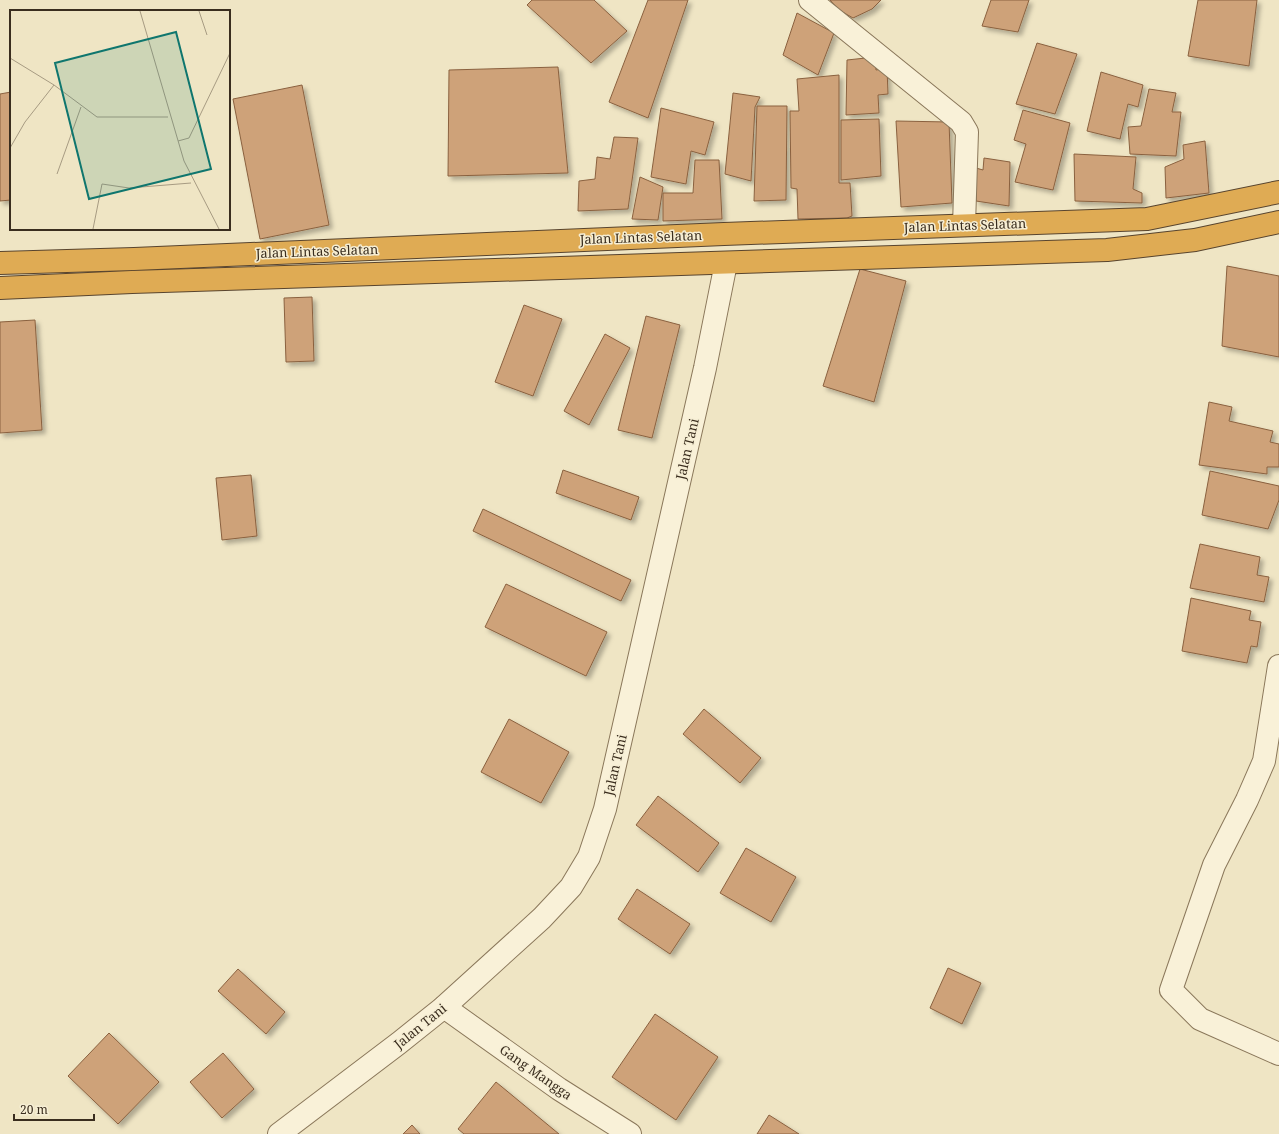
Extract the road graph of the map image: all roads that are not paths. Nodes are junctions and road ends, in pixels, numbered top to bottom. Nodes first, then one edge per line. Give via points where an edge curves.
1 (810, 0) edge
2 (1279, 192) edge
3 (1279, 222) edge
4 (964, 225) junction
5 (0, 263) edge
6 (726, 263) junction
7 (0, 288) edge
8 (1279, 666) edge
9 (444, 1007) junction
10 (1279, 1054) edge
11 (279, 1134) edge
12 (630, 1134) edge

1 - 4 street via 961,122 967,132
2 - 4 highway, Jalan Lintas Selatan via 1147,219
3 - 6 highway, Jalan Lintas Selatan via 1195,240 1107,250
4 - 5 highway, Jalan Lintas Selatan
6 - 7 highway, Jalan Lintas Selatan
6 - 9 street, Jalan Tani via 705,368 605,809 589,857 571,887 542,918
8 - 10 street via 1264,761 1214,866 1171,990 1200,1019
9 - 11 street, Jalan Tani
9 - 12 street, Gang Mangga via 559,1089

